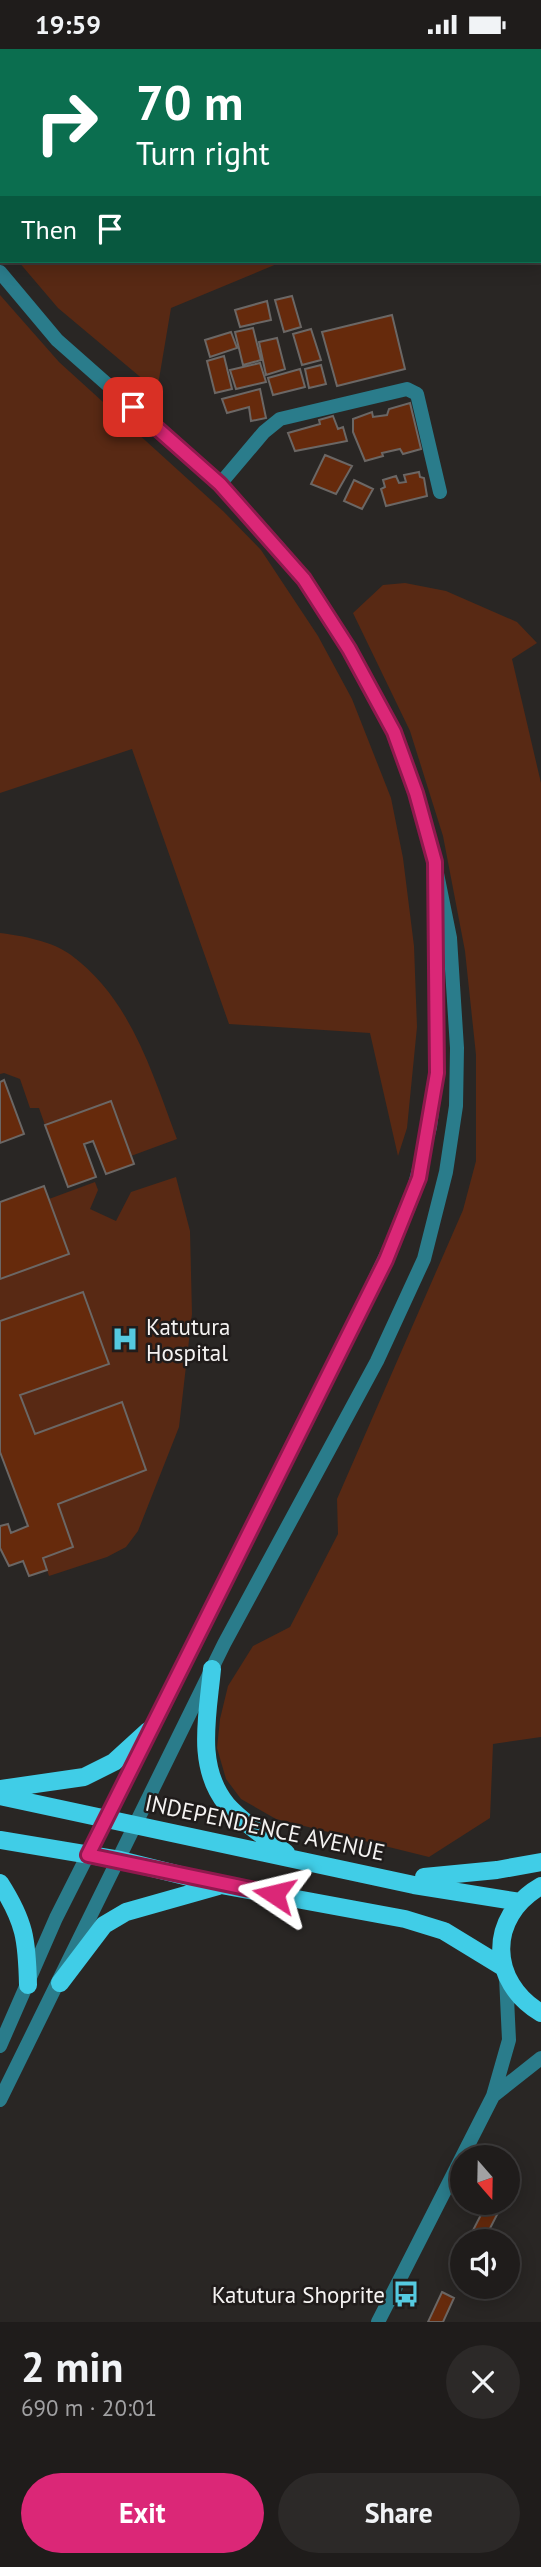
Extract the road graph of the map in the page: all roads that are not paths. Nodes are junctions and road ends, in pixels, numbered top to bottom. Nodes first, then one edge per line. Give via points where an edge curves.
1 (0, 272) edge
2 (220, 484) junction
3 (440, 492) dead end
4 (435, 862) junction
5 (212, 1669) junction
6 (148, 1731) junction
7 (0, 1789) edge
8 (0, 1796) edge
9 (107, 1819) junction
10 (138, 1825) junction
11 (0, 1840) edge
12 (88, 1855) junction
13 (288, 1856) junction
14 (120, 1860) junction
15 (541, 1862) edge
16 (385, 1878) junction
17 (0, 1883) edge
18 (221, 1885) junction
19 (541, 1887) edge
20 (520, 1902) junction
21 (504, 1972) junction
22 (60, 1983) junction
23 (28, 1985) junction
24 (541, 2013) edge
25 (0, 2046) edge
26 (541, 2058) edge
27 (493, 2096) junction
28 (0, 2100) edge
29 (378, 2322) edge

1 - 2 street via 57,341
2 - 3 street via 280,419 407,389 417,394
2 - 4 street via 304,579 349,649 404,758
4 - 5 street via 450,938 457,1048 456,1106 435,1225 377,1361
4 - 6 street via 437,1073 430,1128 412,1197 314,1407
5 - 10 street
5 - 13 main road via 205,1752 214,1779 228,1805
6 - 7 main road via 114,1762 84,1777
6 - 9 street
8 - 9 main road, INDEPENDENCE AVENUE
9 - 10 main road, INDEPENDENCE AVENUE
9 - 12 street
10 - 13 main road, INDEPENDENCE AVENUE
10 - 14 street
11 - 12 main road
12 - 14 main road
12 - 23 street
13 - 16 main road, INDEPENDENCE AVENUE
14 - 18 main road
14 - 22 street
15 - 16 main road via 451,1876
16 - 20 main road, INDEPENDENCE AVENUE
17 - 23 main road via 15,1906 27,1939
18 - 21 main road via 405,1919 444,1931
18 - 22 main road via 126,1912 104,1926
19 - 20 main road
20 - 21 main road via 507,1921 501,1944
21 - 24 main road via 515,1993
21 - 27 street via 509,2040
22 - 28 street
23 - 25 street
26 - 27 street
27 - 29 street

